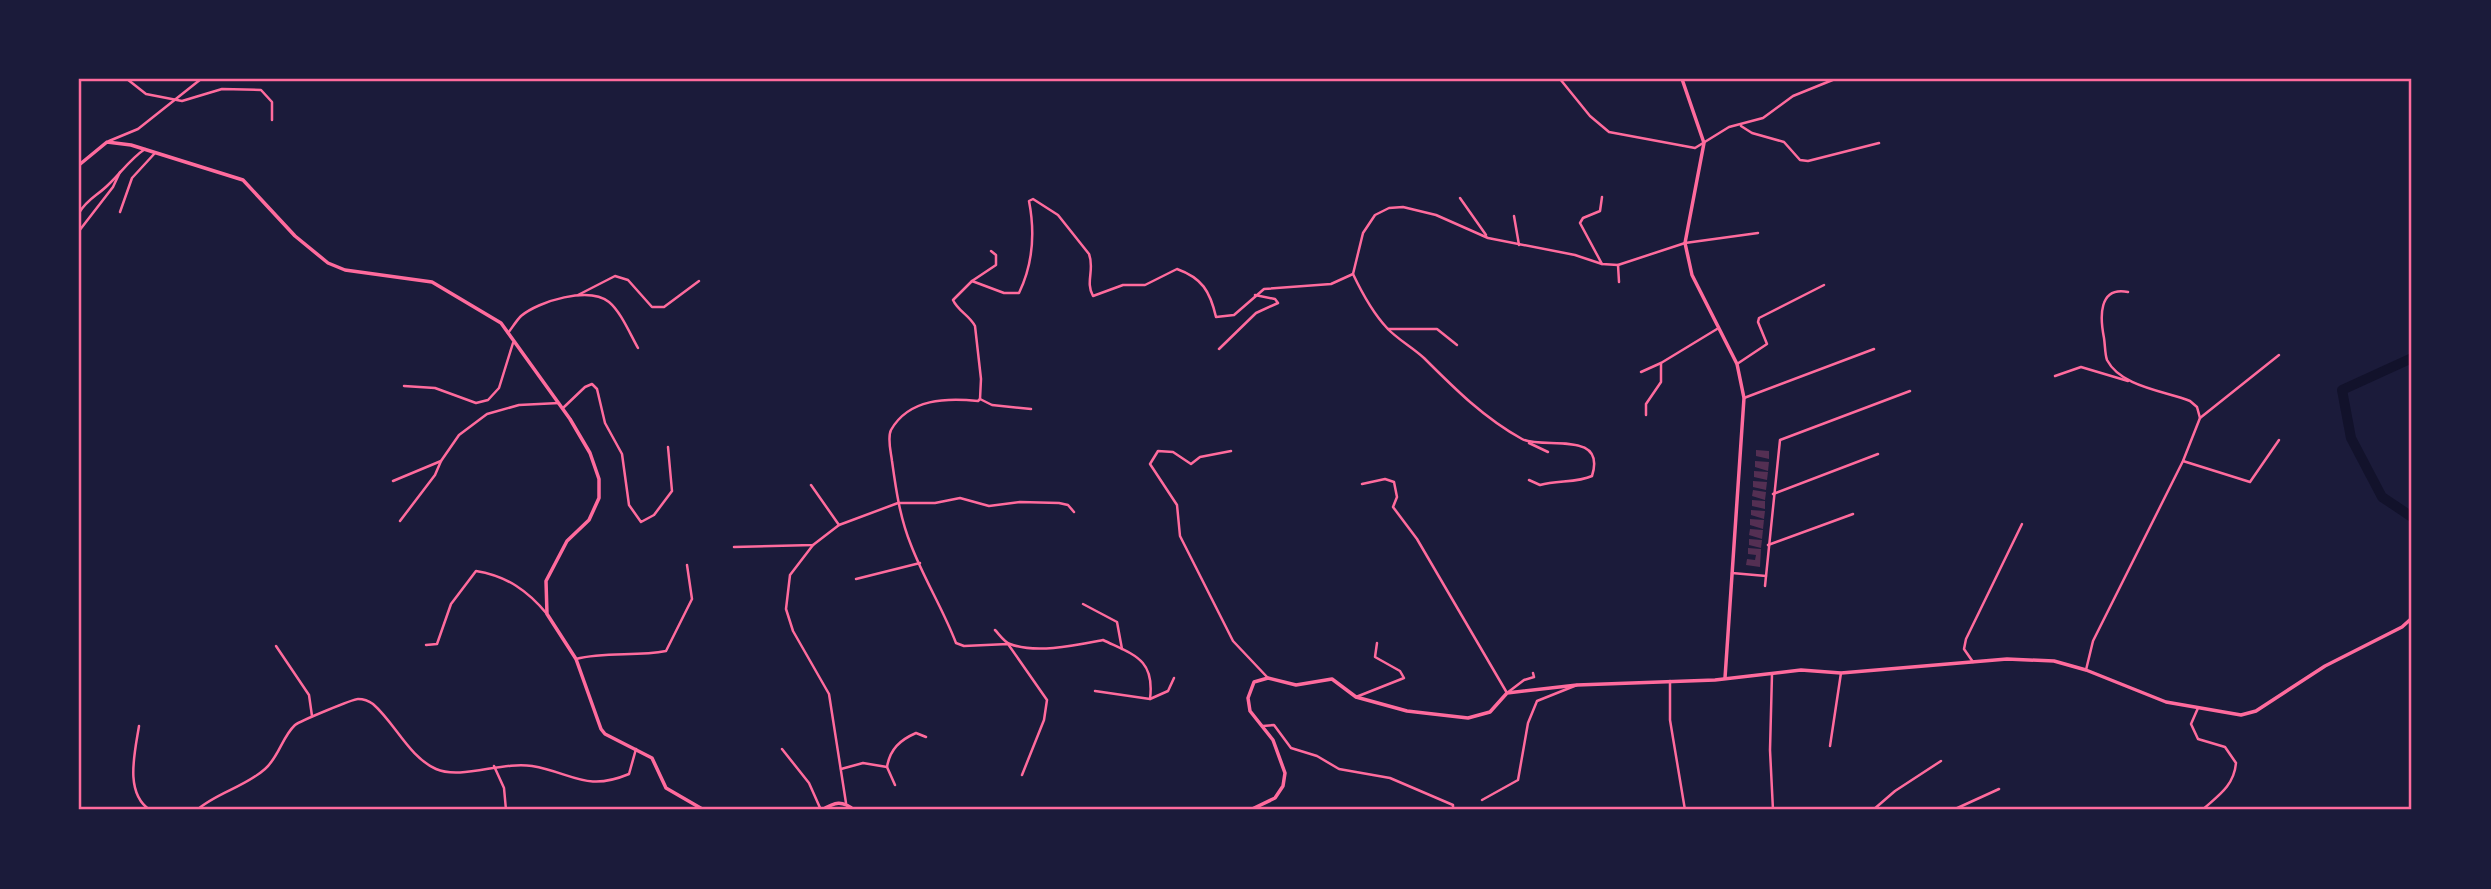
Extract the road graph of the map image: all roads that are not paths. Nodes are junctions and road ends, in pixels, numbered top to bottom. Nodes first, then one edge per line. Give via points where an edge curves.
1 (127, 79) edge
2 (134, 79) edge
3 (201, 79) edge
4 (1560, 79) edge
5 (1682, 79) edge
6 (1835, 79) edge
7 (135, 86) junction
8 (172, 99) junction
9 (272, 120) dead end
10 (1740, 125) junction
11 (107, 142) junction
12 (1704, 143) junction
13 (1879, 143) dead end
14 (145, 149) junction
15 (156, 152) junction
16 (79, 165) edge
17 (120, 172) junction
18 (1602, 197) dead end
19 (1460, 198) dead end
20 (120, 212) dead end
21 (79, 213) edge
22 (1514, 216) dead end
23 (79, 231) edge
24 (1758, 233) dead end
25 (1488, 238) junction
26 (1685, 243) junction
27 (1519, 245) junction
28 (991, 251) dead end
29 (1602, 264) junction
30 (1618, 265) junction
31 (1353, 274) junction
32 (699, 281) dead end
33 (972, 281) junction
34 (1619, 282) dead end
35 (1824, 285) dead end
36 (2128, 292) dead end
37 (1255, 295) junction
38 (577, 296) junction
39 (1717, 329) junction
40 (1388, 330) junction
41 (508, 333) junction
42 (513, 343) junction
43 (1457, 345) dead end
44 (638, 348) dead end
45 (1219, 349) dead end
46 (1874, 349) dead end
47 (2279, 355) dead end
48 (1661, 363) junction
49 (1737, 364) junction
50 (1641, 372) dead end
51 (2055, 376) dead end
52 (2130, 382) junction
53 (404, 386) dead end
54 (1909, 391) dead end
55 (1744, 398) junction
56 (980, 399) junction
57 (559, 403) junction
58 (563, 408) junction
59 (1031, 409) dead end
60 (1646, 415) dead end
61 (2200, 418) junction
62 (2279, 440) dead end
63 (1527, 442) junction
64 (668, 447) dead end
65 (1231, 451) dead end
66 (1548, 452) dead end
67 (1878, 454) dead end
68 (441, 461) junction
69 (2183, 461) junction
70 (1529, 480) dead end
71 (393, 481) dead end
72 (1362, 484) dead end
73 (811, 485) dead end
74 (1773, 494) junction
75 (898, 503) junction
76 (1074, 512) dead end
77 (1853, 514) dead end
78 (400, 521) dead end
79 (2022, 524) dead end
80 (839, 525) junction
81 (813, 545) junction
82 (1768, 545) junction
83 (734, 547) dead end
84 (920, 564) junction
85 (687, 565) dead end
86 (1732, 573) junction
87 (1766, 576) junction
88 (856, 579) dead end
89 (1765, 586) dead end
90 (1083, 604) dead end
91 (547, 614) junction
92 (2412, 618) edge
93 (995, 629) dead end
94 (1377, 643) dead end
95 (1008, 644) junction
96 (426, 645) dead end
97 (276, 646) dead end
98 (1122, 649) junction
99 (576, 659) junction
100 (1974, 662) junction
101 (2086, 670) junction
102 (1533, 673) dead end
103 (1841, 673) junction
104 (1772, 674) junction
105 (1174, 678) dead end
106 (1268, 678) junction
107 (1725, 678) junction
108 (1670, 681) junction
109 (1577, 685) junction
110 (1095, 691) dead end
111 (1507, 693) junction
112 (1356, 697) junction
113 (1150, 699) junction
114 (2198, 708) junction
115 (312, 716) junction
116 (139, 726) dead end
117 (1263, 726) junction
118 (926, 737) dead end
119 (1830, 746) dead end
120 (636, 749) junction
121 (782, 749) dead end
122 (1941, 761) dead end
123 (494, 766) junction
124 (887, 767) junction
125 (841, 769) junction
126 (1022, 775) dead end
127 (895, 785) dead end
128 (1999, 789) dead end
129 (1482, 800) dead end
130 (846, 803) junction
131 (86, 810) edge
132 (103, 810) edge
133 (150, 810) edge
134 (197, 810) edge
135 (506, 810) edge
136 (704, 810) edge
137 (821, 810) edge
138 (854, 810) edge
139 (1250, 810) edge
140 (1453, 810) edge
141 (1685, 810) edge
142 (1773, 810) edge
143 (1873, 810) edge
144 (1953, 810) edge
145 (2202, 810) edge

1 - 7 street
2 - 7 street
3 - 8 street
4 - 12 street via 1609,132 1695,148
5 - 12 street
6 - 10 street via 1793,96 1763,118
7 - 8 street via 145,94
8 - 9 street via 182,101 222,89 261,90 272,102
8 - 11 street via 138,129
10 - 12 street
10 - 13 street via 1784,142 1800,160
11 - 14 street
11 - 16 street
12 - 26 street
14 - 15 street
14 - 17 street
15 - 20 street via 132,177
15 - 41 street via 243,180 295,236 328,263 345,270 432,282 485,312
17 - 21 street via 88,199
17 - 23 street
18 - 29 street via 1600,211 1580,223
19 - 25 street
22 - 27 street
24 - 26 street
25 - 27 street
25 - 31 street via 1436,215 1389,208 1375,215 1363,233
26 - 30 street
26 - 39 street via 1692,275
27 - 29 street
28 - 33 street via 996,265
29 - 30 street
30 - 34 street
31 - 37 street via 1331,284 1264,289
31 - 40 street
32 - 38 street via 664,307 652,307 628,280 615,276
33 - 37 street via 1004,293 1018,293 1031,253 1029,201 1033,199 1058,215 1089,254 1088,288 1093,296 1123,285 1145,285 1177,268 1204,284 1216,317 1234,315
33 - 56 street via 953,300 975,326
35 - 49 street via 1759,318 1767,344
36 - 52 street via 2109,293 2101,321 2108,360
37 - 45 street via 1278,303 1256,313
38 - 41 street via 535,307
38 - 44 street via 600,296 611,303
39 - 48 street
39 - 49 street
40 - 43 street via 1437,329
40 - 63 street via 1414,348 1475,407
41 - 42 street
42 - 53 street via 499,388 488,400 476,403 435,388
42 - 57 street
46 - 55 street
47 - 61 street
48 - 50 street
48 - 60 street via 1661,382 1646,404
49 - 55 street
51 - 52 street via 2081,368
52 - 61 street via 2190,401
54 - 74 street via 1780,440
55 - 86 street
56 - 59 street via 992,405
56 - 75 street via 926,402 907,412 890,431
57 - 58 street
57 - 68 street via 519,405 487,414 459,435
58 - 64 street via 585,387 592,384 597,388 605,423 622,454 629,505 641,522 654,516 672,491
58 - 91 street via 590,453 599,498 589,520 567,541 546,581
61 - 69 street
62 - 69 street via 2250,482
63 - 66 street
63 - 70 street via 1579,445 1596,465 1586,479 1540,485
65 - 106 street via 1200,457 1191,464 1173,452 1158,451 1150,464 1177,505 1180,536 1233,641
67 - 74 street
68 - 71 street
68 - 78 street
69 - 101 street via 2093,641
72 - 111 street via 1385,479 1394,482 1397,497 1393,508 1417,539
73 - 80 street
74 - 82 street
75 - 76 street via 960,498 989,506 1059,503
75 - 80 street
75 - 84 street
77 - 82 street
79 - 100 street via 1966,639 1964,649
80 - 81 street
81 - 83 street
81 - 125 street via 790,575 786,609 793,631 829,694
82 - 87 street
84 - 88 street
84 - 95 street via 956,643
85 - 99 street via 692,599 666,651 592,654
86 - 87 street
86 - 107 street
87 - 89 street
90 - 98 street via 1117,622
91 - 96 street via 527,590 476,571 451,604 437,644
91 - 99 street
92 - 114 street via 2256,711 2241,715
93 - 95 street
94 - 112 street via 1375,657 1404,678
95 - 98 street via 1066,648 1103,640
95 - 126 street via 1047,700
97 - 115 street via 309,695
98 - 113 street via 1149,669
99 - 120 street via 601,729
100 - 101 street via 2054,661
100 - 103 street
101 - 114 street via 2166,702
102 - 111 street via 1536,676
103 - 104 street via 1801,670
103 - 119 street
104 - 107 street
104 - 142 street
105 - 113 street via 1168,691
106 - 112 street via 1295,685 1332,679
106 - 117 street via 1254,682 1248,698 1250,711
107 - 108 street
108 - 109 street
108 - 141 street via 1670,720
109 - 111 street
109 - 129 street via 1537,701 1528,723 1518,780
110 - 113 street
111 - 112 street via 1490,712 1468,718 1407,711
114 - 145 street via 2191,724 2198,739 2225,747 2236,763 2229,786
115 - 123 street via 360,698 372,703 419,757 437,769 460,772
115 - 134 street via 293,726 266,768
116 - 133 street via 133,771 138,799
117 - 139 street via 1285,773 1283,786 1275,798
117 - 140 street via 1274,725 1291,748 1317,755 1339,769 1390,778 1453,805
118 - 124 street via 916,733 904,738 889,754
120 - 123 street via 629,774 608,783 587,782 531,765
120 - 136 street via 652,758 666,788
121 - 137 street via 809,783
122 - 143 street
123 - 135 street via 504,789
124 - 125 street via 863,763
124 - 127 street
125 - 130 street
128 - 144 street
130 - 137 street via 833,803
130 - 138 street
131 - 132 street

